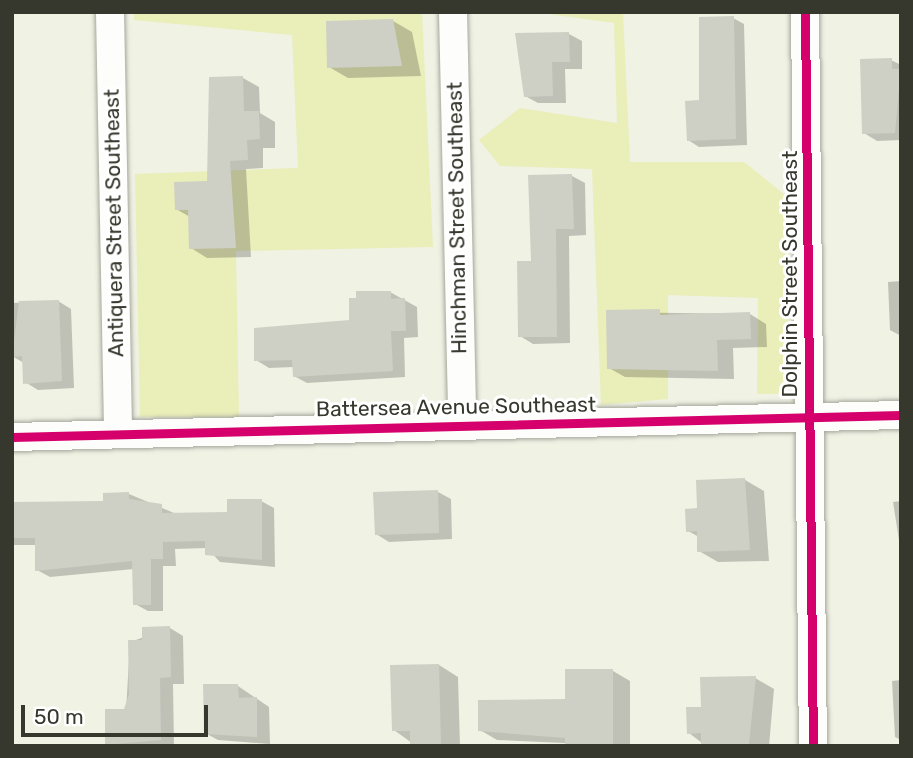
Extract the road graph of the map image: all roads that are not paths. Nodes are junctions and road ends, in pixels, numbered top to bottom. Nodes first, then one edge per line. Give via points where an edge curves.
1 (110, 12) edge
2 (453, 12) edge
3 (805, 12) edge
4 (901, 415) edge
5 (808, 418) junction
6 (462, 424) junction
7 (118, 434) junction
8 (12, 437) edge
9 (813, 746) edge

1 - 7 street, Antiquera Street Southeast
2 - 6 street, Hinchman Street Southeast
3 - 5 street, Dolphin Street Southeast
4 - 5 street, Battersea Avenue Southeast
5 - 6 street, Battersea Avenue Southeast
5 - 9 street, Dolphin Street Southeast
6 - 7 street, Battersea Avenue Southeast
7 - 8 street, Battersea Avenue Southeast

